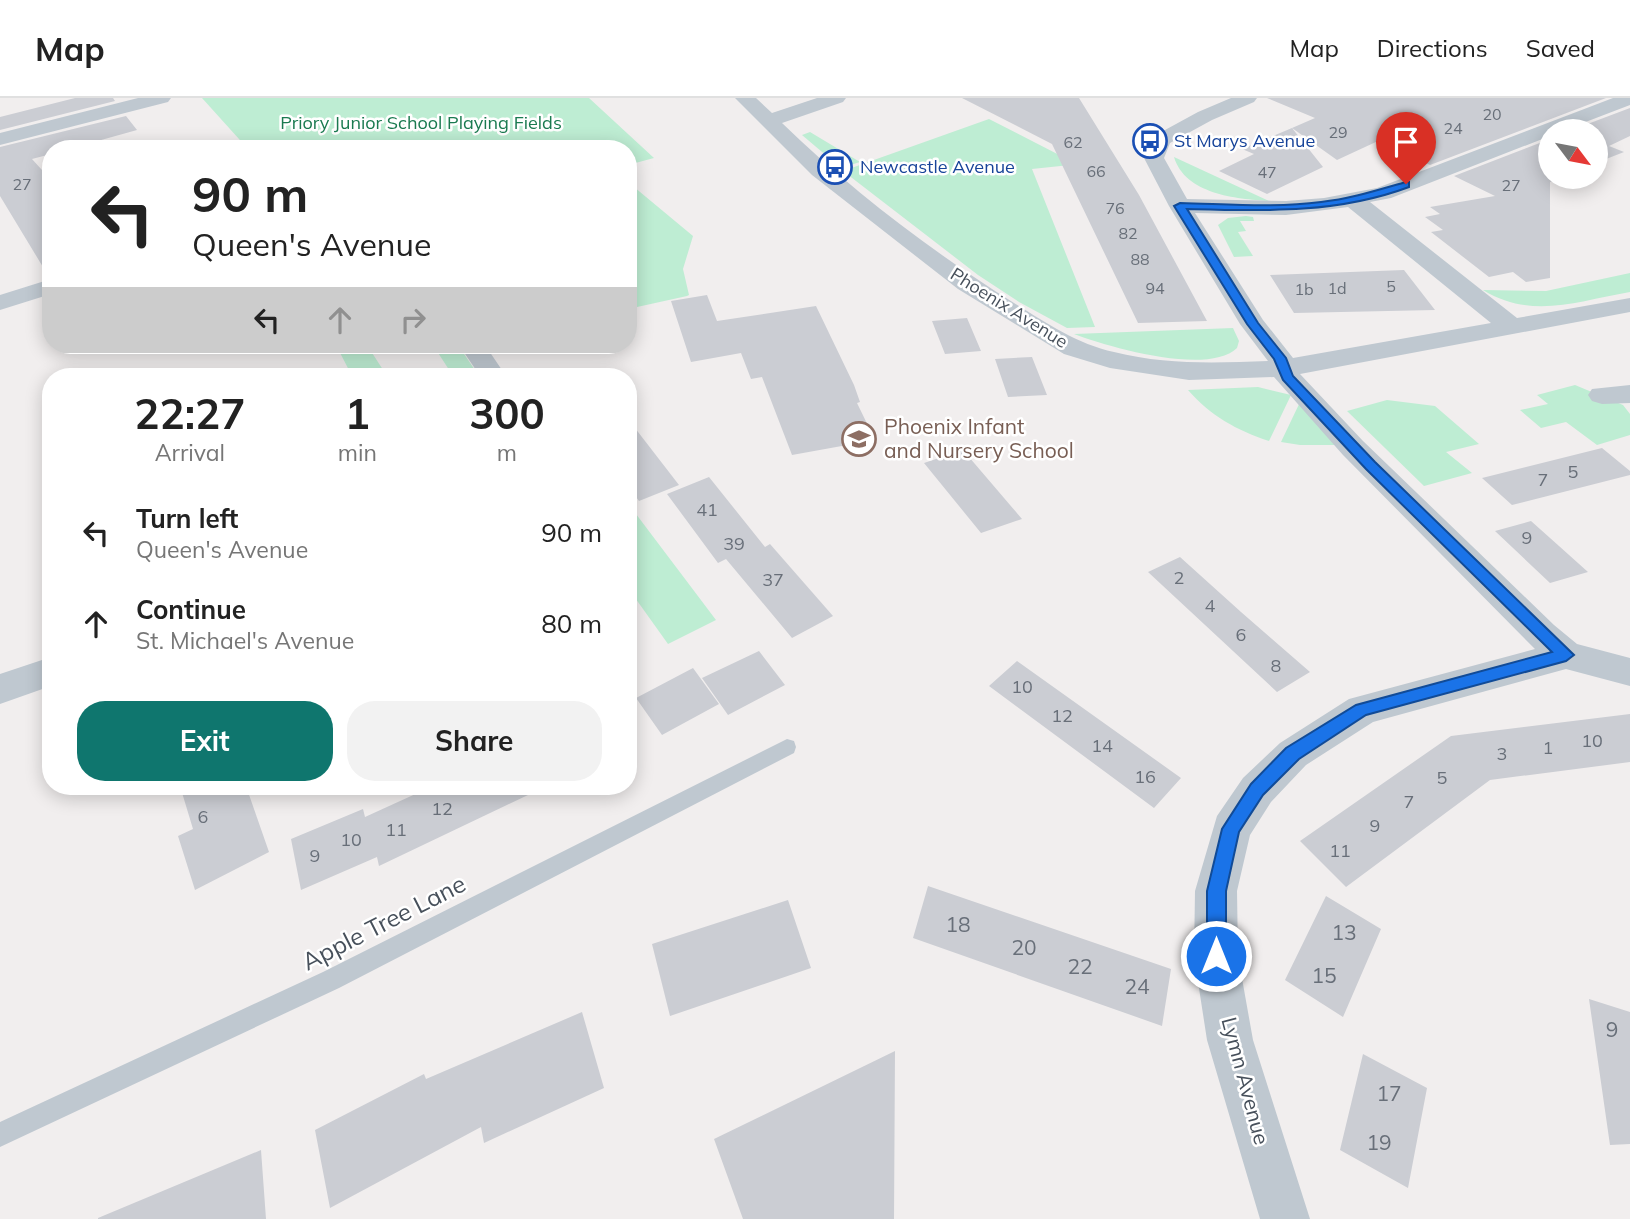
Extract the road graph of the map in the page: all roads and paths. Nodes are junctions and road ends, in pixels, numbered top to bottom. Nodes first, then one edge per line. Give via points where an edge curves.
1 (161, 98) edge
2 (745, 98) edge
3 (836, 98) edge
4 (1247, 98) edge
5 (1630, 98) edge
6 (768, 121) junction
7 (0, 139) edge
8 (1353, 200) junction
9 (1180, 206) junction
10 (42, 289) edge
11 (0, 303) edge
12 (1630, 305) edge
13 (1512, 327) junction
14 (1286, 368) junction
15 (1630, 394) edge
16 (1602, 395) dead end
17 (1566, 655) junction
18 (1630, 672) edge
19 (42, 674) edge
20 (0, 689) edge
21 (787, 747) dead end
22 (0, 1135) edge
23 (1284, 1219) edge

1 - 7 street
2 - 6 street, Phoenix Avenue
3 - 6 street
4 - 9 street via 1157,145 1156,165
5 - 8 street via 1383,193
6 - 14 street, Phoenix Avenue via 818,171 939,264 1073,348 1110,360 1181,371
8 - 9 street via 1286,208
8 - 13 street
9 - 14 street via 1253,324
10 - 11 street
12 - 13 street, Phoenix Avenue
13 - 14 street, Phoenix Avenue
14 - 17 street via 1288,377 1353,448
15 - 16 street
17 - 18 street
17 - 23 street, Lymn Avenue via 1362,710 1293,754 1257,790 1231,829 1216,891 1216,956 1230,1040
19 - 20 street
21 - 22 lane, Apple Tree Lane via 331,979

